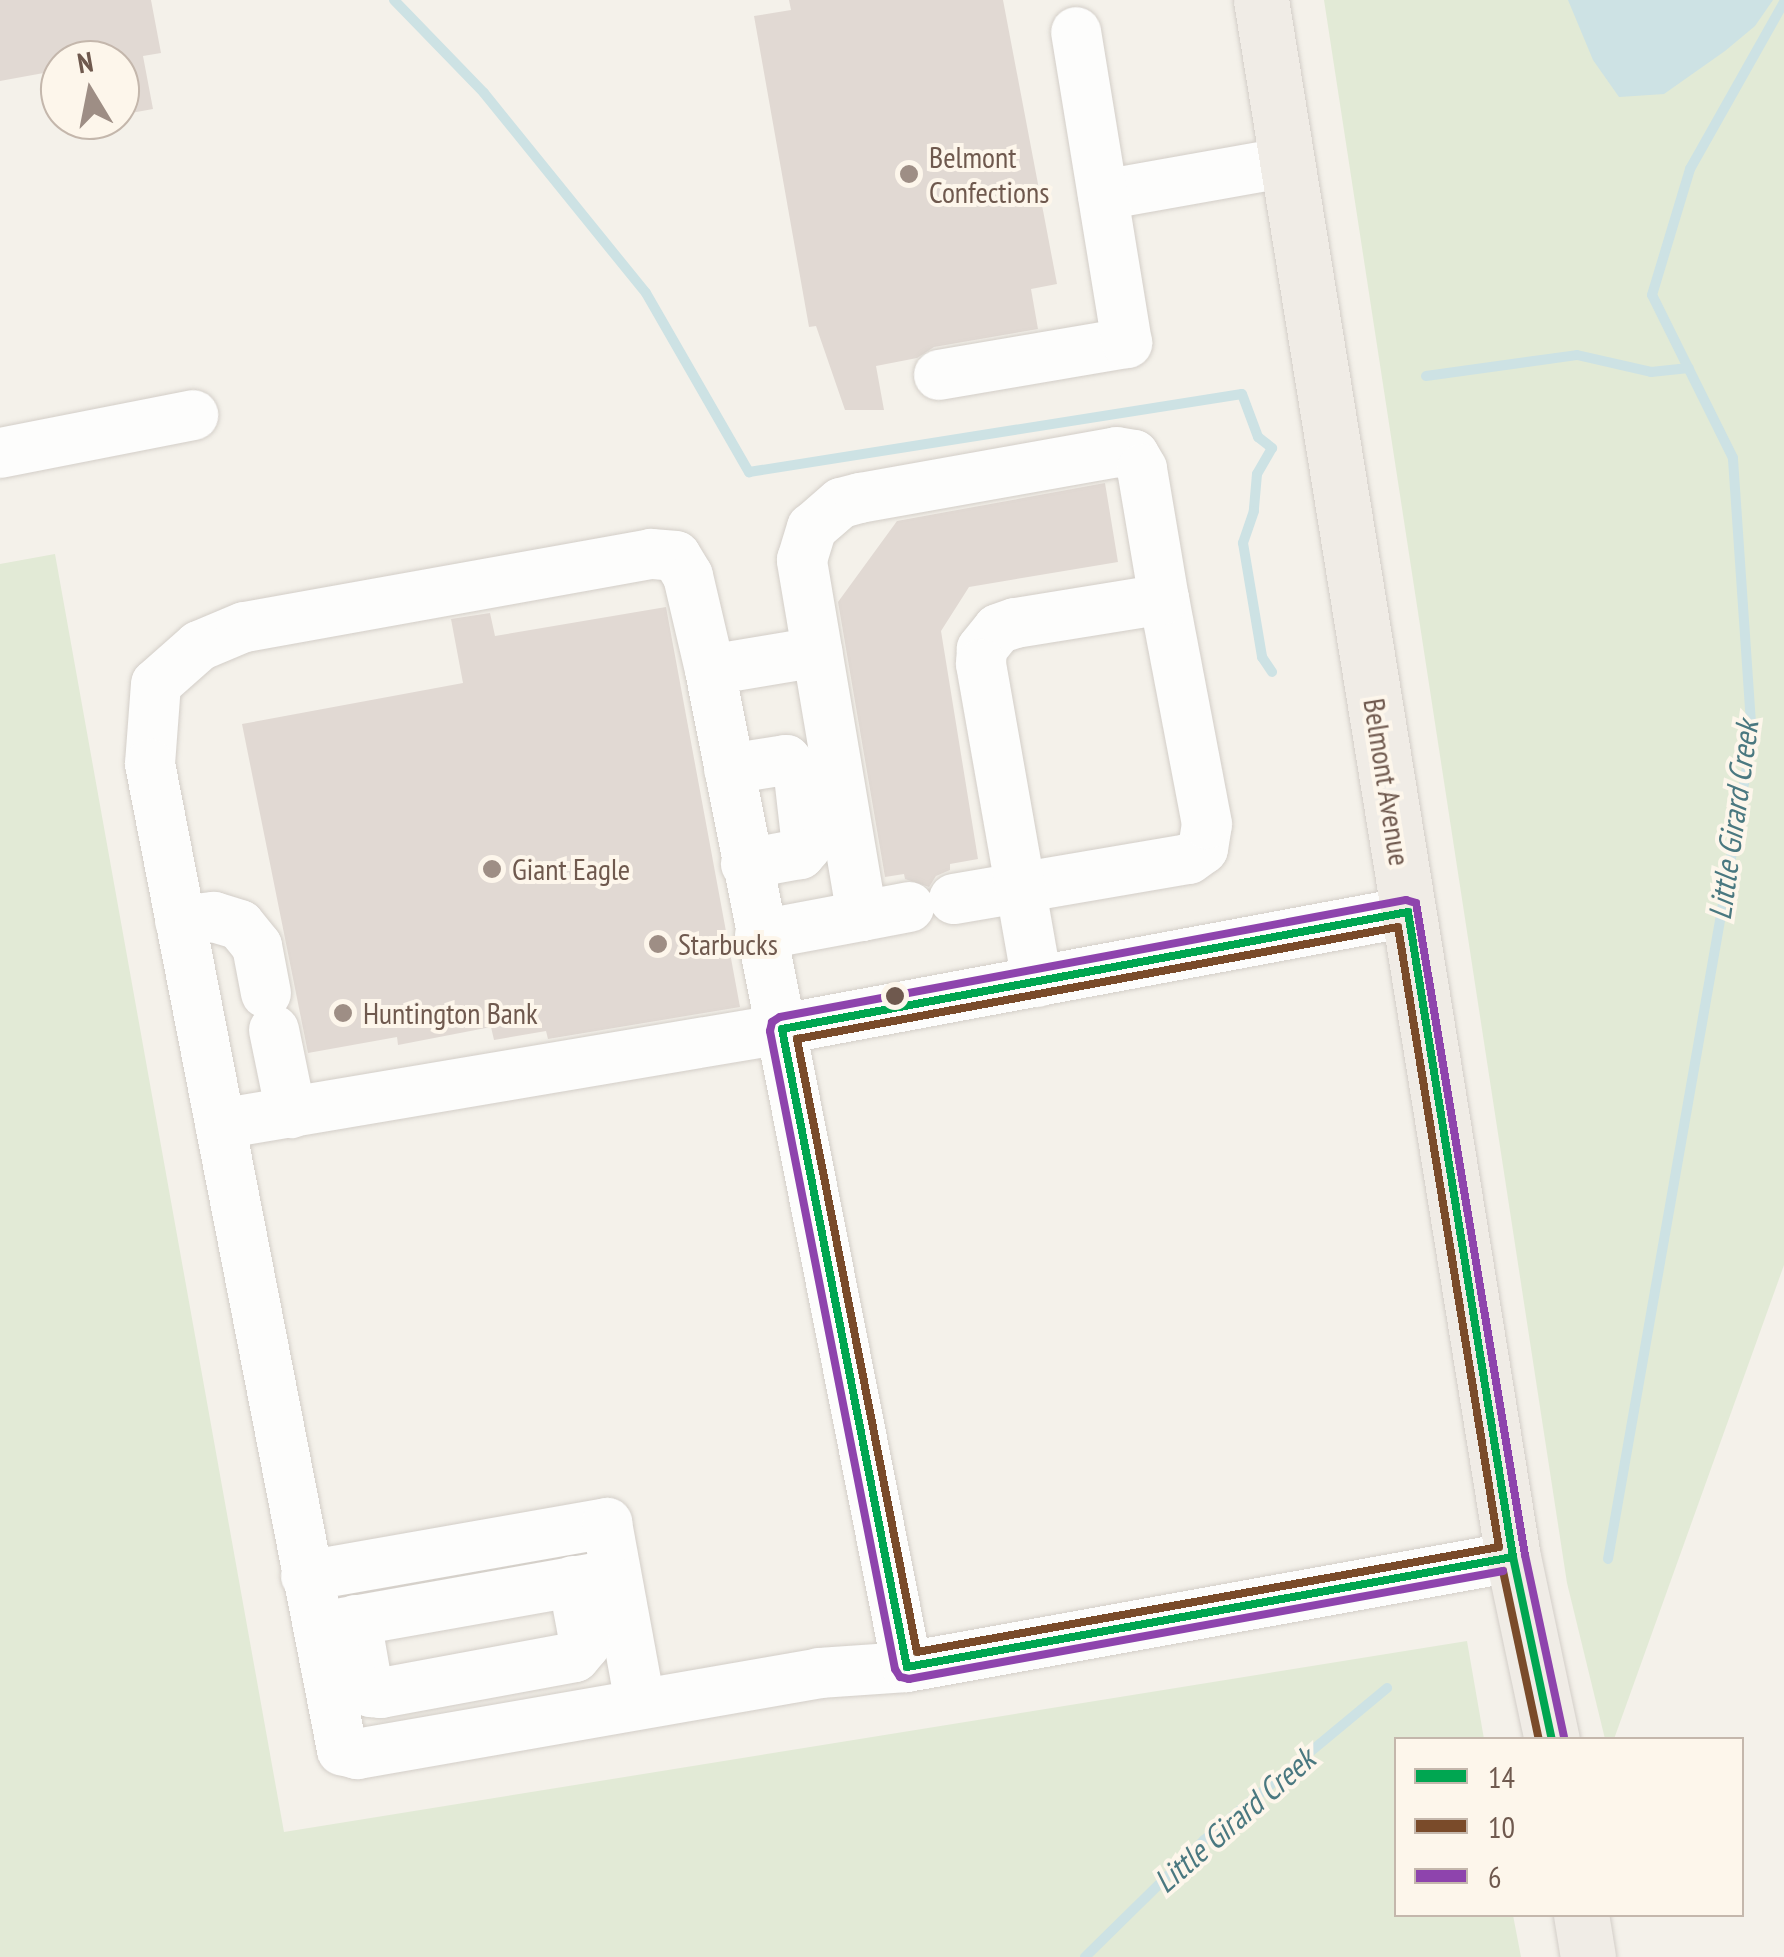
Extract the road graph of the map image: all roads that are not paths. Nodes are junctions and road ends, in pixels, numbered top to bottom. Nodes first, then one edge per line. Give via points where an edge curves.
1 (1261, 0) edge
2 (1076, 32) dead end
3 (1288, 162) junction
4 (1103, 195) junction
5 (940, 375) dead end
6 (193, 416) dead end
7 (0, 452) edge
8 (1164, 599) junction
9 (818, 652) junction
10 (710, 670) junction
11 (728, 769) junction
12 (746, 864) junction
13 (1020, 888) junction
14 (909, 907) junction
15 (1408, 912) junction
16 (180, 922) junction
17 (760, 935) junction
18 (1037, 982) junction
19 (782, 1029) junction
20 (290, 1112) junction
21 (220, 1124) junction
22 (500, 1542) junction
23 (409, 1557) junction
24 (1513, 1557) junction
25 (306, 1576) junction
26 (595, 1578) junction
27 (510, 1593) junction
28 (420, 1609) junction
29 (336, 1624) junction
30 (524, 1666) junction
31 (906, 1667) junction
32 (434, 1684) junction
33 (640, 1702) junction
34 (535, 1722) junction
35 (1551, 1737) edge
36 (445, 1738) junction
37 (1581, 1917) edge
38 (1588, 1957) edge

1 - 3 main road, Belmont Avenue
2 - 4 lane
3 - 4 lane
3 - 15 main road, Belmont Avenue
4 - 5 lane via 1127,343
6 - 7 lane
8 - 9 lane via 1142,469 1134,456 1117,452 860,498 825,513 802,548
8 - 13 lane via 1016,623 988,637 981,664
8 - 13 lane via 1206,824 1203,849 1190,858
9 - 10 lane
9 - 14 lane
10 - 11 lane
10 - 16 lane via 688,576 676,556 650,554 244,627 200,646 156,684 150,764
11 - 12 lane
11 - 12 lane via 786,760 798,776 808,846 800,854
12 - 17 lane
13 - 14 lane
13 - 18 lane
14 - 17 lane
15 - 18 lane
15 - 24 main road, Belmont Avenue
16 - 20 lane via 214,917 240,925 257,946
16 - 21 lane
17 - 19 lane
18 - 19 lane
19 - 20 lane
19 - 31 lane
20 - 21 lane
21 - 25 lane
22 - 23 lane
22 - 26 lane via 607,1523
22 - 27 lane
23 - 25 lane
23 - 28 lane
24 - 31 lane
24 - 35 main road, Belmont Avenue
25 - 29 lane
26 - 27 lane
26 - 30 lane via 583,1652
26 - 33 lane
27 - 28 lane
28 - 29 lane
29 - 32 lane via 371,1692
29 - 36 lane via 342,1750 357,1754
30 - 32 lane
30 - 34 lane
31 - 33 lane via 818,1673
32 - 36 lane
33 - 34 lane
34 - 36 lane
37 - 38 main road

